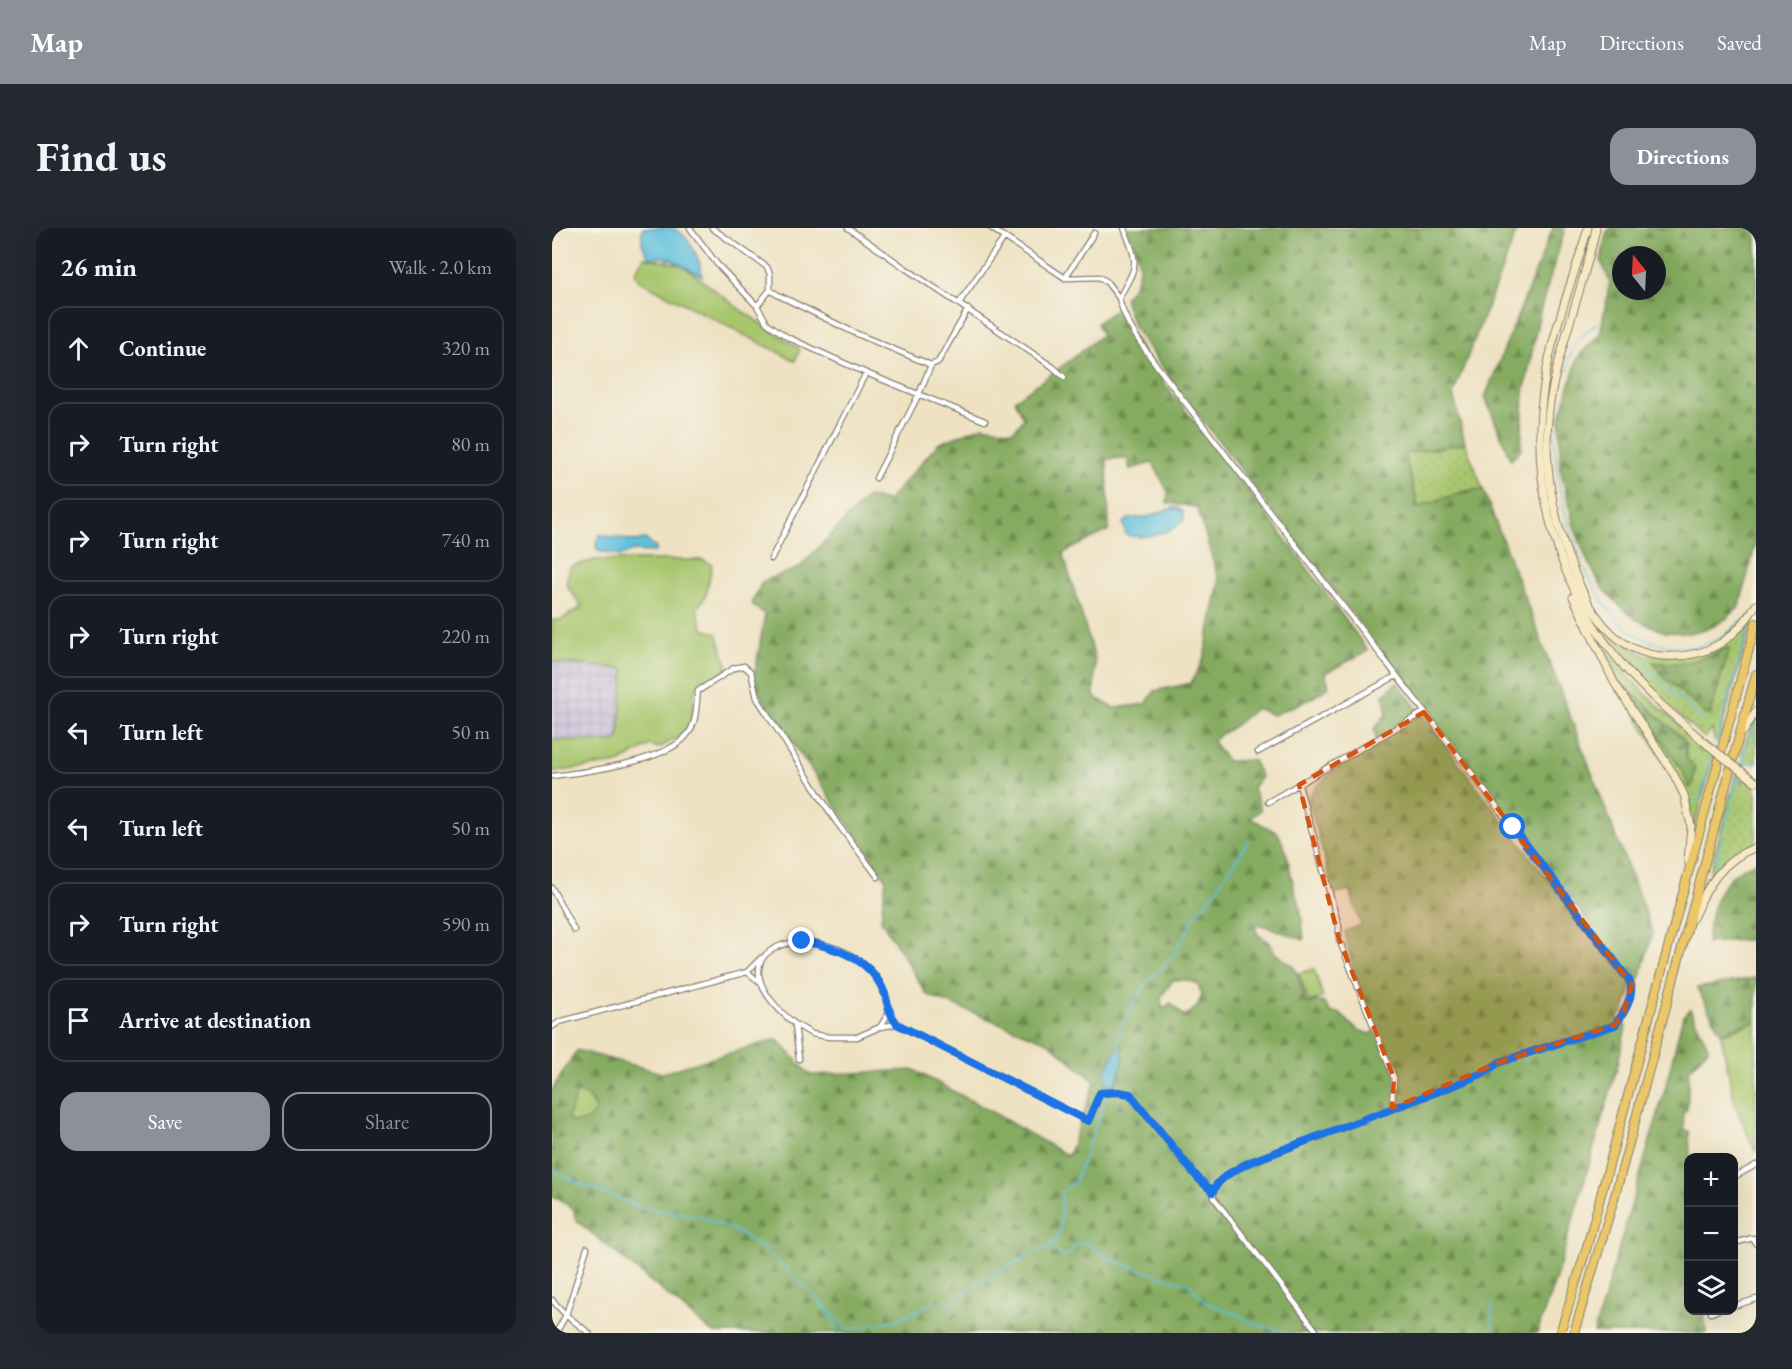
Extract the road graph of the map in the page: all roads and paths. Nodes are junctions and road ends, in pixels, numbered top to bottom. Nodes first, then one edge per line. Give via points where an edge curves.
1 (690, 228) edge
2 (712, 228) edge
3 (848, 228) edge
4 (991, 228) edge
5 (1124, 228) edge
6 (1588, 228) edge
7 (1595, 228) edge
8 (1094, 233) dead end
9 (1004, 238) junction
10 (1578, 263) junction
11 (1065, 278) junction
12 (770, 290) junction
13 (1119, 298) junction
14 (959, 303) junction
15 (757, 306) junction
16 (968, 309) junction
17 (931, 365) junction
18 (866, 373) junction
19 (1064, 377) dead end
20 (919, 394) junction
21 (985, 421) dead end
22 (876, 478) dead end
23 (771, 559) dead end
24 (1562, 563) junction
25 (1756, 605) edge
26 (1756, 622) edge
27 (1756, 674) edge
28 (1396, 676) junction
29 (1756, 711) edge
30 (1424, 712) junction
31 (1258, 752) dead end
32 (1733, 759) junction
33 (552, 776) edge
34 (1755, 781) edge
35 (1299, 785) junction
36 (1268, 802) dead end
37 (1756, 847) edge
38 (878, 877) dead end
39 (1686, 880) junction
40 (552, 888) edge
41 (574, 930) dead end
42 (1684, 940) junction
43 (763, 956) junction
44 (747, 972) junction
45 (760, 982) junction
46 (889, 1013) junction
47 (795, 1024) junction
48 (897, 1024) junction
49 (552, 1027) edge
50 (880, 1027) junction
51 (812, 1034) junction
52 (798, 1041) junction
53 (799, 1059) dead end
54 (1392, 1108) junction
55 (1756, 1165) edge
56 (1738, 1175) edge
57 (1213, 1192) junction
58 (1738, 1242) edge
59 (1756, 1244) edge
60 (587, 1248) dead end
61 (1756, 1299) edge
62 (552, 1300) edge
63 (1738, 1305) edge
64 (566, 1315) junction
65 (556, 1333) edge
66 (589, 1333) edge
67 (1318, 1333) edge
68 (1560, 1333) edge
69 (1574, 1333) edge

1 - 15 street
2 - 12 street via 767,267
3 - 14 street
4 - 9 street
5 - 13 street via 1136,258 1134,272
6 - 10 street
7 - 10 street
7 - 25 street via 1552,388 1548,428 1554,504 1576,579 1605,627 1629,646 1657,656 1686,656 1714,648 1741,627
8 - 11 street
9 - 11 street
9 - 14 street
10 - 24 street via 1553,342 1541,413 1543,486
11 - 13 street via 1099,277
12 - 15 street
12 - 17 street via 855,333
13 - 28 street via 1132,329 1157,366
14 - 16 street
15 - 18 street via 767,323 787,337
16 - 17 street via 938,362
16 - 19 street
17 - 20 street
18 - 20 street
18 - 23 street
20 - 21 street
20 - 22 street
24 - 34 street, bridge via 1588,617 1613,653 1645,689
24 - 39 street via 1599,655 1684,795 1691,837
26 - 39 highway
27 - 32 highway
28 - 30 street
28 - 31 street
29 - 32 street
30 - 35 street
30 - 54 street via 1632,985 1630,999 1615,1025 1500,1062 1473,1077
32 - 42 highway
33 - 38 street via 603,769 672,747 689,734 698,691 734,668 744,666 751,672 757,698 837,823
35 - 36 street
35 - 54 street via 1339,926 1339,939 1394,1078
37 - 42 street via 1732,860 1712,880
39 - 68 highway via 1587,1250
40 - 41 street
42 - 69 highway
43 - 44 street
43 - 45 street
43 - 46 street via 778,946 802,941 853,956 871,971
44 - 45 street
44 - 49 street
45 - 47 street via 780,1012
46 - 48 street
46 - 50 street
47 - 51 street
47 - 52 street
48 - 50 street
48 - 57 street via 1088,1121 1100,1093 1130,1094
50 - 51 street via 857,1037
51 - 52 street
52 - 53 street
54 - 57 street via 1250,1162 1234,1170
55 - 56 street
57 - 67 street
58 - 59 street via 1753,1238
60 - 64 street
61 - 63 street
62 - 64 street
64 - 65 street
64 - 66 street

